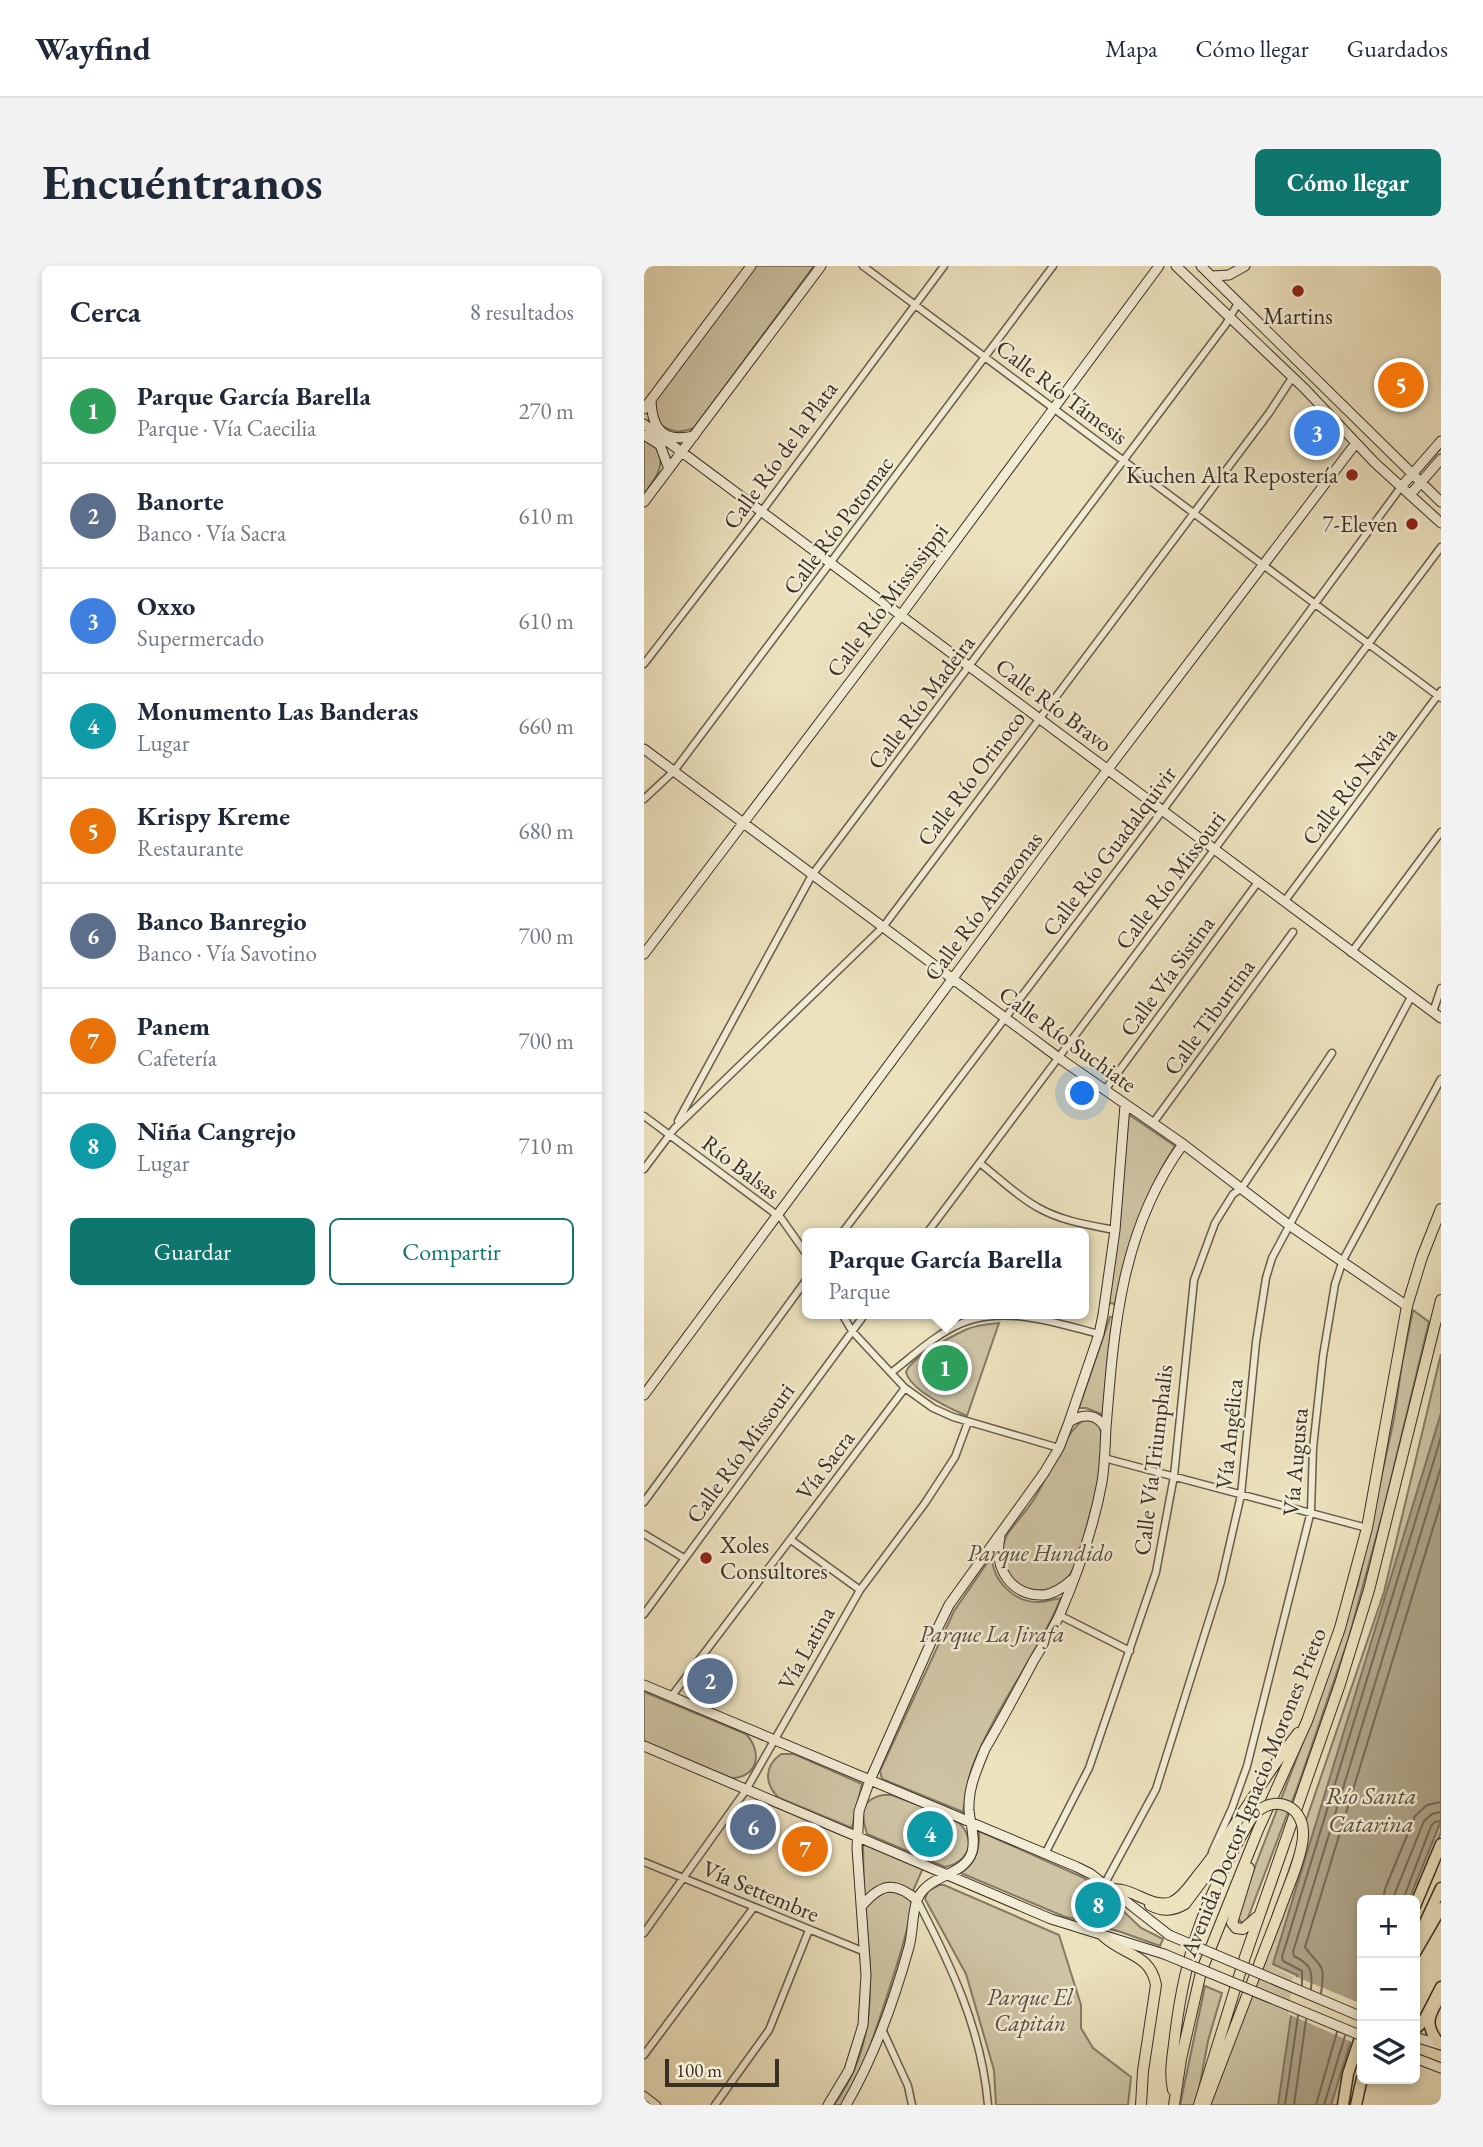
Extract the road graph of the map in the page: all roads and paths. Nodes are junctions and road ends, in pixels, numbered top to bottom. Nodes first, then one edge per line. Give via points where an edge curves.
1 (751, 266) edge
2 (821, 266) edge
3 (863, 266) edge
4 (944, 266) edge
5 (1053, 266) edge
6 (1159, 266) edge
7 (1175, 266) edge
8 (1201, 266) edge
9 (1245, 266) edge
10 (1212, 276) junction
11 (1238, 303) junction
12 (916, 305) junction
13 (1229, 318) junction
14 (1282, 345) junction
15 (985, 356) junction
16 (1281, 368) junction
17 (1292, 378) junction
18 (1305, 389) junction
19 (650, 400) junction
20 (1339, 400) junction
21 (644, 409) edge
22 (1055, 409) junction
23 (644, 424) edge
24 (644, 435) edge
25 (694, 436) junction
26 (1441, 441) edge
27 (1356, 443) junction
28 (681, 453) junction
29 (1441, 459) edge
30 (1123, 460) junction
31 (669, 469) junction
32 (1412, 475) junction
33 (1420, 483) junction
34 (1401, 487) junction
35 (1410, 495) junction
36 (644, 502) edge
37 (1441, 502) edge
38 (762, 511) junction
39 (1193, 513) junction
40 (1441, 523) edge
41 (1441, 547) edge
42 (832, 563) junction
43 (1263, 564) junction
44 (1315, 604) junction
45 (901, 615) junction
46 (1369, 645) junction
47 (644, 664) edge
48 (969, 666) junction
49 (1440, 695) edge
50 (1038, 718) junction
51 (644, 749) edge
52 (1108, 769) junction
53 (674, 771) junction
54 (644, 799) edge
55 (1163, 810) junction
56 (743, 823) junction
57 (1441, 832) edge
58 (1216, 849) junction
59 (812, 875) junction
60 (1258, 882) junction
61 (1284, 902) junction
62 (883, 927) junction
63 (1293, 932) dead end
64 (1352, 953) junction
65 (644, 954) edge
66 (953, 979) junction
67 (1441, 988) edge
68 (1411, 998) junction
69 (1437, 1015) edge
70 (1006, 1019) junction
71 (1332, 1053) dead end
72 (1059, 1058) junction
73 (1441, 1079) edge
74 (1105, 1090) junction
75 (1125, 1104) junction
76 (644, 1116) edge
77 (1153, 1123) junction
78 (672, 1132) junction
79 (1182, 1144) junction
80 (981, 1164) junction
81 (644, 1169) edge
82 (1241, 1189) junction
83 (1441, 1209) edge
84 (778, 1216) junction
85 (1289, 1225) junction
86 (846, 1228) edge
87 (931, 1228) edge
88 (1115, 1230) junction
89 (802, 1248) edge
90 (1343, 1260) junction
91 (802, 1286) edge
92 (1441, 1300) edge
93 (1407, 1306) junction
94 (1103, 1315) junction
95 (1118, 1316) junction
96 (845, 1319) edge
97 (861, 1319) edge
98 (974, 1319) edge
99 (1033, 1319) edge
100 (852, 1331) junction
101 (1099, 1334) junction
102 (892, 1373) junction
103 (905, 1388) junction
104 (644, 1395) edge
105 (968, 1422) junction
106 (1069, 1422) junction
107 (1106, 1429) junction
108 (1059, 1448) junction
109 (1104, 1458) junction
110 (1174, 1476) junction
111 (1241, 1495) junction
112 (644, 1502) edge
113 (1311, 1511) junction
114 (1367, 1528) junction
115 (1001, 1533) junction
116 (644, 1534) edge
117 (791, 1540) junction
118 (684, 1558) junction
119 (1073, 1579) junction
120 (860, 1590) junction
121 (644, 1614) edge
122 (1059, 1615) junction
123 (1130, 1651) junction
124 (644, 1685) edge
125 (671, 1697) junction
126 (1307, 1721) junction
127 (775, 1741) junction
128 (644, 1746) edge
129 (870, 1780) junction
130 (746, 1790) junction
131 (1249, 1822) junction
132 (971, 1824) junction
133 (1258, 1830) junction
134 (857, 1836) junction
135 (1441, 1844) edge
136 (1045, 1854) junction
137 (1210, 1861) junction
138 (644, 1862) edge
139 (946, 1874) junction
140 (685, 1878) junction
141 (1107, 1887) junction
142 (1441, 1888) edge
143 (1133, 1893) junction
144 (1420, 1895) edge
145 (917, 1900) junction
146 (754, 1907) junction
147 (861, 1907) junction
148 (1441, 1908) edge
149 (1259, 1915) junction
150 (809, 1930) junction
151 (644, 1933) edge
152 (1420, 1933) edge
153 (1103, 1936) junction
154 (1420, 1944) edge
155 (865, 1952) junction
156 (1441, 1987) edge
157 (1441, 1995) edge
158 (1357, 2015) edge
159 (1420, 2025) edge
160 (881, 2027) junction
161 (1357, 2032) edge
162 (1420, 2039) edge
163 (1440, 2045) edge
164 (1357, 2048) edge
165 (644, 2055) edge
166 (1420, 2060) edge
167 (1441, 2068) edge
168 (1361, 2084) edge
169 (644, 2095) edge
170 (1175, 2103) edge
171 (657, 2105) edge
172 (715, 2105) edge
173 (828, 2105) edge
174 (846, 2105) edge
175 (912, 2105) edge
176 (988, 2105) edge
177 (1141, 2105) edge
178 (1199, 2105) edge
179 (1205, 2105) edge
180 (1343, 2105) edge
181 (1356, 2105) edge

1 - 19 street
2 - 25 street
3 - 12 street, Calle Río Támesis
4 - 12 street, Calle Río de la Plata
5 - 15 street, Calle Río Potomac
6 - 22 street, Calle Río Mississippi
7 - 13 street
8 - 10 street
9 - 10 street via 1229,275
10 - 11 street
11 - 13 street, Calle Río Madeira
11 - 14 street
12 - 15 street, Calle Río Támesis
12 - 38 street, Calle Río de la Plata
13 - 16 street
13 - 30 street, Calle Río Madeira
14 - 16 street
14 - 20 street
15 - 22 street, Calle Río Támesis
15 - 42 street, Calle Río Potomac
16 - 17 street
17 - 18 street
17 - 39 street, Calle Río Orinoco
18 - 20 street via 1326,402
18 - 27 street
19 - 21 street
19 - 25 street via 655,424 666,435
20 - 32 street
22 - 30 street, Calle Río Támesis
22 - 45 street, Calle Río Mississippi
23 - 28 street, Calle Río Bravo
24 - 31 street via 660,445
25 - 28 street
26 - 32 street
27 - 34 street
27 - 43 street, Calle Río Amazonas
28 - 31 street
28 - 38 street, Calle Río Bravo
29 - 33 street
30 - 39 street, Calle Río Támesis
30 - 48 street, Calle Río Madeira
31 - 36 street
32 - 33 street
32 - 34 street
33 - 35 street
33 - 37 street
34 - 35 street
34 - 44 street, Calle Río Guadalquivir
35 - 40 street
38 - 42 street, Calle Río Bravo
38 - 47 street, Calle Río de la Plata
39 - 43 street, Calle Río Támesis
39 - 50 street, Calle Río Orinoco
41 - 46 street, Calle Río Missouri
42 - 45 street, Calle Río Bravo
42 - 53 street, Calle Río Potomac
43 - 44 street, Calle Río Támesis
43 - 52 street, Calle Río Amazonas
44 - 46 street, Calle Río Támesis
44 - 55 street, Calle Río Guadalquivir
45 - 48 street, Calle Río Bravo
45 - 56 street, Calle Río Mississippi
46 - 49 street, Calle Río Támesis
46 - 58 street, Calle Río Missouri
48 - 50 street, Calle Río Bravo
48 - 59 street, Calle Río Madeira
49 - 61 street, Calle Río Navia
50 - 52 street, Calle Río Bravo
50 - 62 street, Calle Río Orinoco
51 - 53 street, Calle Río Suchiate
52 - 55 street, Calle Río Bravo
52 - 66 street, Calle Río Amazonas
53 - 54 street, Calle Río Potomac
53 - 56 street, Calle Río Suchiate
55 - 58 street, Calle Río Bravo
55 - 70 street, Calle Río Guadalquivir
56 - 59 street, Calle Río Suchiate
56 - 65 street, Calle Río Mississippi
57 - 64 street
58 - 60 street, Calle Río Bravo
58 - 72 street, Calle Río Missouri
59 - 62 street, Calle Río Suchiate
59 - 78 street, Calle Río Madeira
60 - 61 street, Calle Río Bravo
60 - 74 street, Calle Vía Sistina
61 - 64 street, Calle Río Bravo
62 - 66 street, Calle Río Suchiate
62 - 78 street, Calle Río Orinoco
63 - 77 street, Calle Tiburtina
64 - 68 street, Calle Río Bravo
66 - 70 street, Calle Río Suchiate
66 - 84 street, Calle Río Amazonas
67 - 69 street
68 - 69 street, Calle Río Bravo
68 - 85 street, Vía Angélica
70 - 72 street, Calle Río Suchiate
70 - 86 street, Calle Río Guadalquivir
71 - 82 street, Calle Vía Triumphalis
72 - 74 street, Calle Río Suchiate
72 - 80 street, Calle Río Missouri
73 - 90 street, Vía Augusta
74 - 75 street, Calle Río Suchiate
75 - 77 street, Calle Río Suchiate
75 - 88 street
76 - 78 street, Río Balsas
77 - 79 street, Calle Río Suchiate
78 - 81 street, Calle Río Orinoco
78 - 84 street, Río Balsas
79 - 82 street, Calle Río Suchiate
79 - 95 street via 1142,1218 1127,1264
80 - 87 street, Calle Río Missouri
80 - 88 street via 1047,1213
82 - 85 street, Calle Río Suchiate
82 - 110 street, Calle Vía Triumphalis via 1214,1223 1194,1280
83 - 93 main road, Avenida Doctor Ignacio Morones Prieto
84 - 89 street, Río Balsas
84 - 104 street, Calle Río Amazonas
85 - 90 street, Calle Río Suchiate
85 - 111 street, Vía Angélica via 1272,1258 1264,1291
88 - 94 street
90 - 93 street, Calle Río Suchiate
90 - 113 street, Vía Augusta via 1323,1356
91 - 112 street
92 - 149 main road, Avenida Doctor Ignacio Morones Prieto via 1369,1590
93 - 114 main road, Avenida Doctor Ignacio Morones Prieto
94 - 95 street
94 - 101 street
95 - 107 street
96 - 100 street
97 - 100 street, Calle Río Missouri
98 - 102 street via 948,1331
99 - 101 street
100 - 102 street
100 - 118 street, Calle Río Missouri
101 - 106 street
102 - 103 street
103 - 105 street via 933,1408
103 - 117 street, Vía Sacra
105 - 108 street
105 - 120 street, Vía Latina via 955,1457
106 - 107 street via 1087,1415 1099,1419
106 - 108 street
107 - 109 street
108 - 115 street
109 - 110 street
109 - 119 street via 1094,1514
110 - 111 street
110 - 123 street, Calle Vía Triumphalis via 1159,1559
111 - 113 street
111 - 141 street, Vía Angélica via 1221,1581 1164,1766
113 - 114 street
113 - 137 street, Vía Augusta via 1247,1766
114 - 126 main road, Avenida Doctor Ignacio Morones Prieto via 1340,1628
115 - 119 street via 1001,1572 1015,1587 1044,1595
115 - 129 street via 949,1605
116 - 118 street
117 - 120 street
117 - 125 street, Vía Sacra
118 - 121 street, Calle Río Missouri
119 - 122 street
120 - 127 street, Vía Latina
122 - 123 street
122 - 132 street via 975,1772 969,1799
123 - 136 street, Calle Vía Triumphalis via 1089,1769
124 - 125 street
125 - 127 street
126 - 133 main road, Avenida Doctor Ignacio Morones Prieto
126 - 137 main road
127 - 129 street
127 - 130 street, Vía Latina
128 - 130 street
129 - 132 street
129 - 134 street via 859,1811
130 - 134 street
130 - 140 street, Vía Latina
131 - 143 main road via 1192,1898 1178,1908 1158,1909
131 - 170 main road via 1202,1916 1190,1954 1171,2076
131 - 179 main road, bridge via 1258,1809 1274,1803 1289,1807 1301,1821 1302,1845
132 - 136 street
132 - 139 street via 972,1854
133 - 149 main road via 1232,1923 1243,1929
133 - 170 main road, Avenida Doctor Ignacio Morones Prieto via 1201,1972
134 - 139 street
134 - 147 street
135 - 144 highway
136 - 141 street
137 - 143 main road via 1171,1902 1159,1903
138 - 140 street, Vía Settembre
139 - 145 street via 930,1883
139 - 153 street
140 - 146 street, Vía Settembre
140 - 151 street, Vía Latina
141 - 143 main road
141 - 158 street, bridge via 1169,1935
142 - 152 highway
145 - 147 street via 887,1887
145 - 160 street via 910,1943
145 - 176 street via 970,2015
146 - 150 street, Vía Settembre
146 - 165 street
147 - 155 street
148 - 154 highway
149 - 178 main road, Avenida Doctor Ignacio Morones Prieto
150 - 155 street, Vía Settembre
150 - 172 street via 769,2030
153 - 161 street, bridge via 1164,1954
153 - 177 main road via 1142,1959 1154,1972
155 - 173 street via 859,2040 849,2070
156 - 159 highway
157 - 163 highway via 1429,2021
160 - 174 street
160 - 175 street
162 - 163 street
164 - 180 highway
166 - 167 street
168 - 181 highway
169 - 171 street

